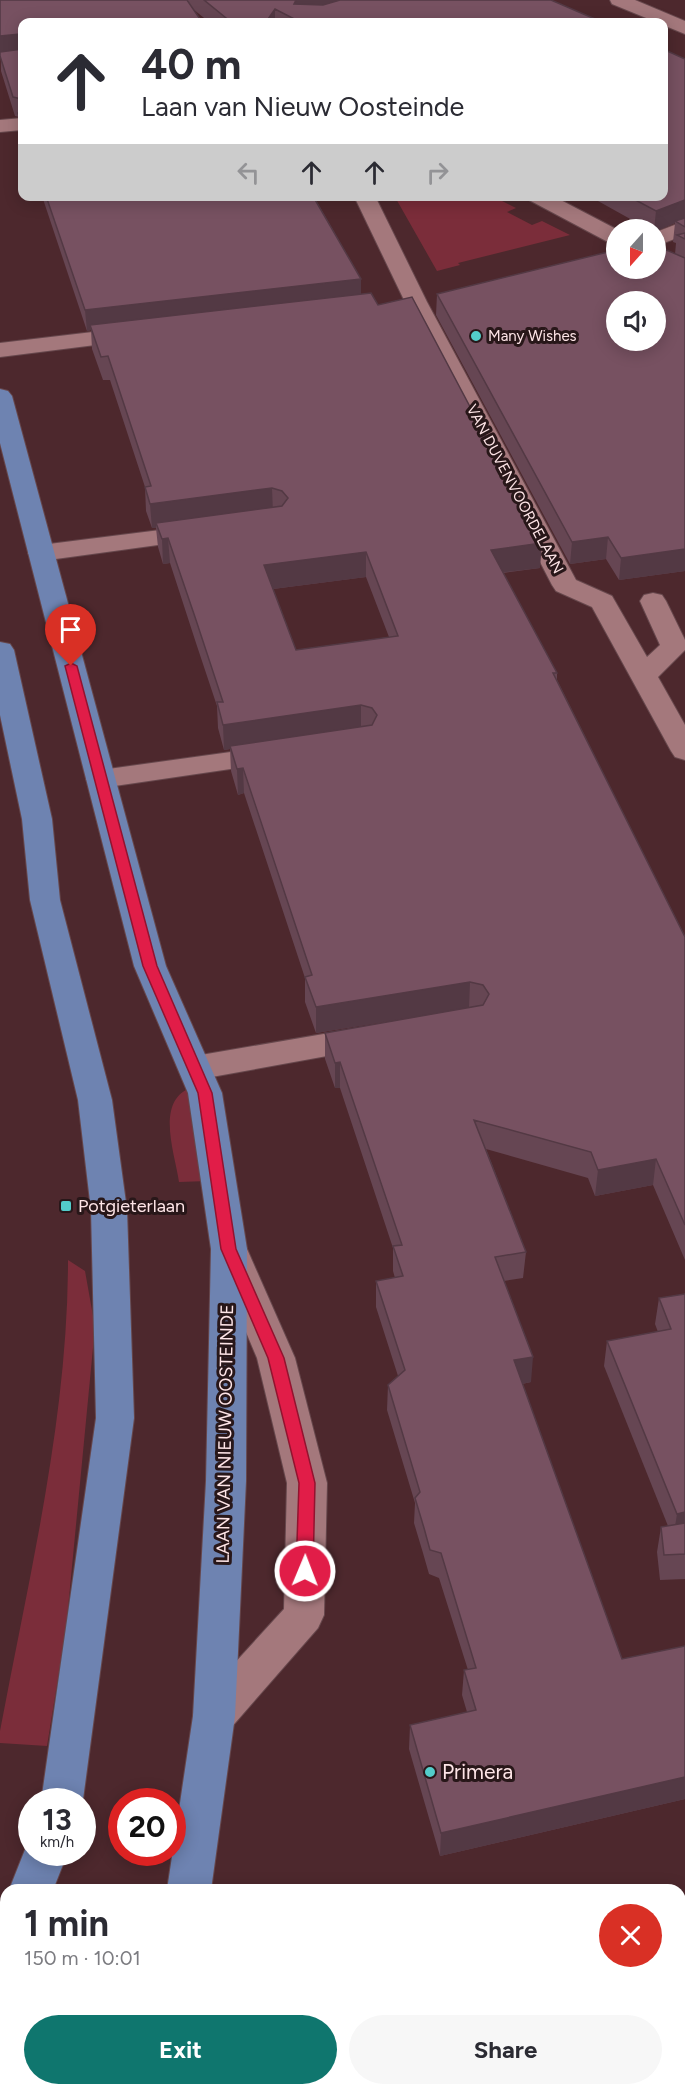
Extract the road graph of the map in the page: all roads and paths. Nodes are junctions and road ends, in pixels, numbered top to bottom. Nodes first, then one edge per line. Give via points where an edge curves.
1 (619, 0) edge
2 (661, 18) edge
3 (668, 21) edge
4 (685, 28) edge
5 (18, 124) edge
6 (0, 126) edge
7 (366, 201) edge
8 (543, 201) edge
9 (685, 227) edge
10 (666, 236) edge
11 (606, 244) edge
12 (161, 331) edge
13 (0, 350) edge
14 (0, 396) edge
15 (228, 529) edge
16 (41, 553) junction
17 (652, 601) dead end
18 (0, 650) edge
19 (644, 675) junction
20 (305, 750) edge
21 (685, 751) edge
22 (101, 779) junction
23 (398, 1033) edge
24 (195, 1068) junction
25 (229, 1249) junction
26 (214, 1716) junction
27 (65, 1788) edge
28 (40, 1866) edge
29 (33, 1884) edge
30 (190, 1884) edge

1 - 2 street
3 - 4 street
5 - 6 street
7 - 19 street, VAN DUVENVOORDELAAN via 565,585 603,602
8 - 11 street
9 - 10 street
12 - 13 street
14 - 16 main road, LAAN VAN NIEUW OOSTEINDE
15 - 16 street
16 - 22 main road, LAAN VAN NIEUW OOSTEINDE
17 - 19 street via 674,646
18 - 27 main road via 37,819 45,900 95,1100 109,1210 115,1418
19 - 21 street, VAN DUVENVOORDELAAN
20 - 22 street
22 - 24 main road, LAAN VAN NIEUW OOSTEINDE via 150,966
23 - 24 street
24 - 25 main road, LAAN VAN NIEUW OOSTEINDE via 205,1093
25 - 26 main road, LAAN VAN NIEUW OOSTEINDE via 226,1481
25 - 26 street via 276,1358 307,1483 304,1616
26 - 30 main road, LAAN VAN NIEUW OOSTEINDE
28 - 29 main road

